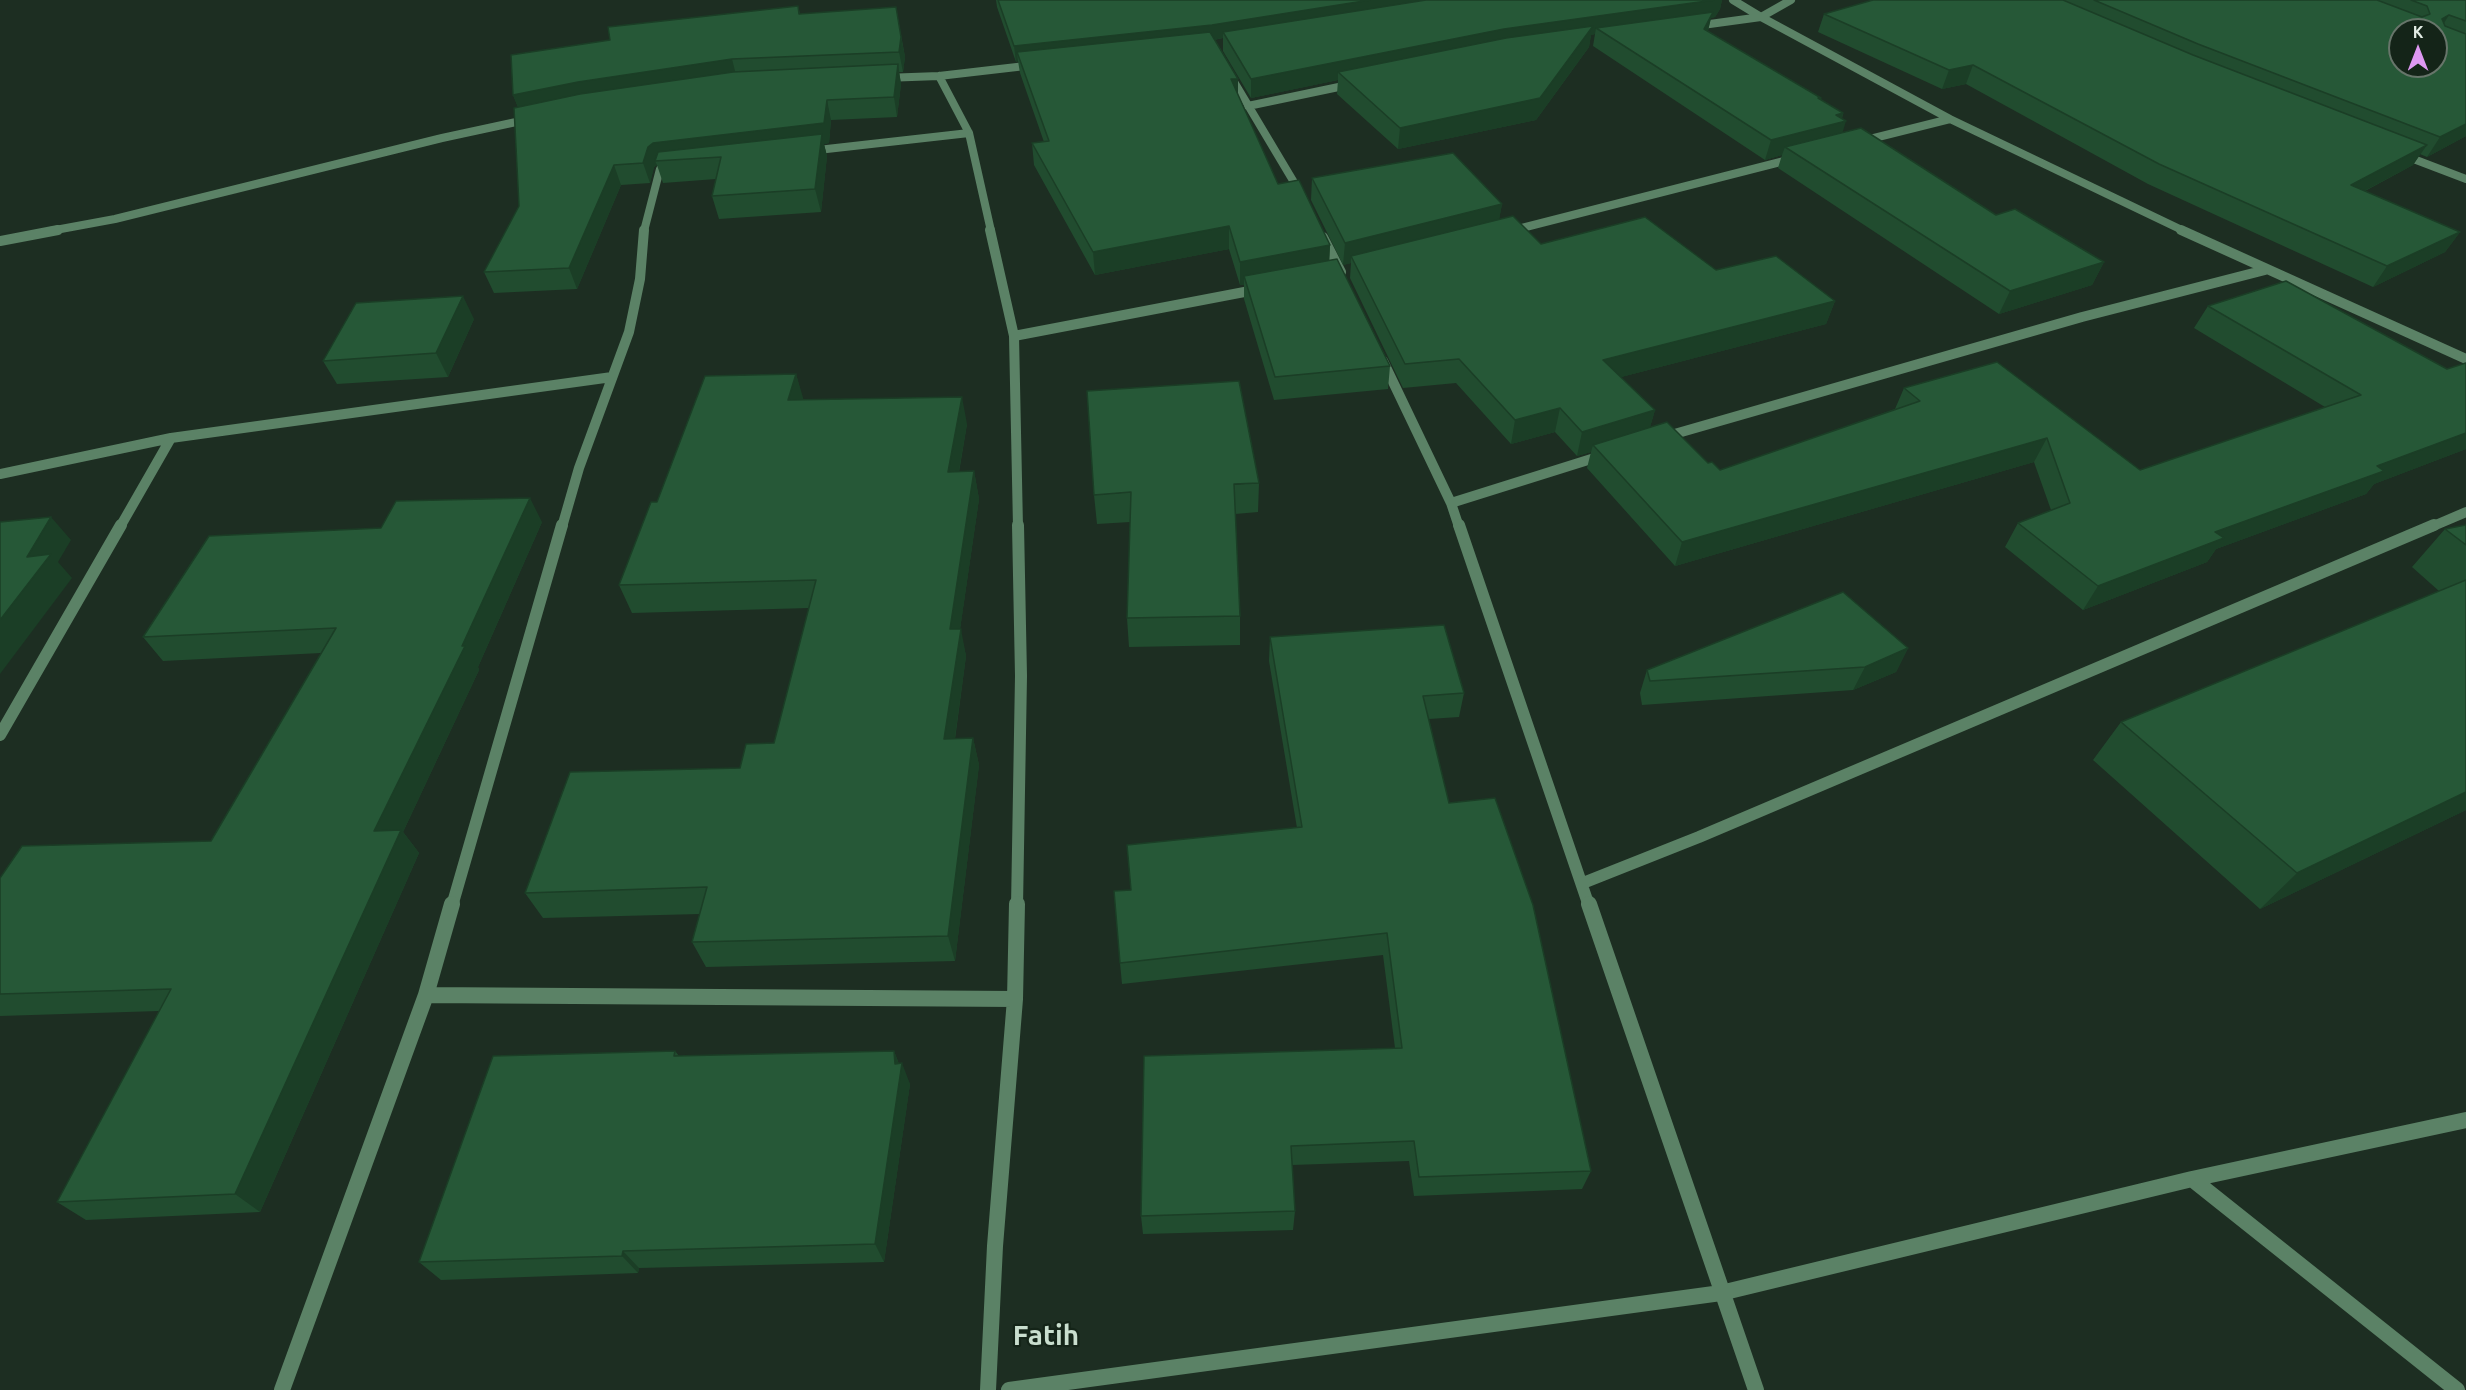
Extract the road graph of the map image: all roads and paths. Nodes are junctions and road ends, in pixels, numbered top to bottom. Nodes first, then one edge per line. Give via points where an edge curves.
1 (1733, 0) edge
2 (1791, 0) edge
3 (1761, 17) junction
4 (1682, 27) edge
5 (1046, 64) edge
6 (1225, 66) edge
7 (939, 76) junction
8 (880, 78) edge
9 (1364, 82) edge
10 (1248, 106) junction
11 (542, 117) edge
12 (1950, 119) junction
13 (969, 133) junction
14 (1847, 145) edge
15 (794, 153) edge
16 (2397, 153) edge
17 (1801, 157) edge
18 (682, 166) edge
19 (2466, 179) edge
20 (1307, 206) edge
21 (1317, 225) edge
22 (1503, 233) edge
23 (0, 241) edge
24 (2265, 270) junction
25 (1343, 276) edge
26 (1272, 287) edge
27 (1014, 336) junction
28 (1377, 346) edge
29 (2466, 359) edge
30 (612, 377) junction
31 (171, 438) junction
32 (1655, 440) edge
33 (1609, 454) edge
34 (0, 474) edge
35 (1450, 503) junction
36 (2466, 512) edge
37 (0, 735) edge
38 (1583, 883) junction
39 (426, 995) junction
40 (1015, 999) junction
41 (2466, 1120) edge
42 (2192, 1179) junction
43 (1721, 1293) junction
44 (282, 1390) edge
45 (988, 1390) edge
46 (1009, 1390) edge
47 (1756, 1390) edge
48 (2457, 1390) edge

1 - 3 street
2 - 3 street
3 - 4 street
3 - 12 street
5 - 7 street
6 - 10 street
7 - 8 street
7 - 13 street
9 - 10 street
10 - 20 street
11 - 23 street via 115,219
12 - 14 street
12 - 24 street
13 - 15 street
13 - 27 street
16 - 19 street
17 - 22 street
18 - 30 street via 660,169 643,234 640,279 629,332
21 - 25 street
24 - 29 street
24 - 32 street via 2082,317
26 - 27 street
27 - 40 street via 1021,676
28 - 35 street
30 - 31 street
30 - 39 street via 579,468
31 - 34 street
31 - 37 street
33 - 35 street
35 - 38 street
36 - 38 street
38 - 43 street
39 - 40 street
39 - 44 street
40 - 45 street via 995,1245
41 - 42 street
42 - 43 street
42 - 48 street
43 - 46 street
43 - 47 street

